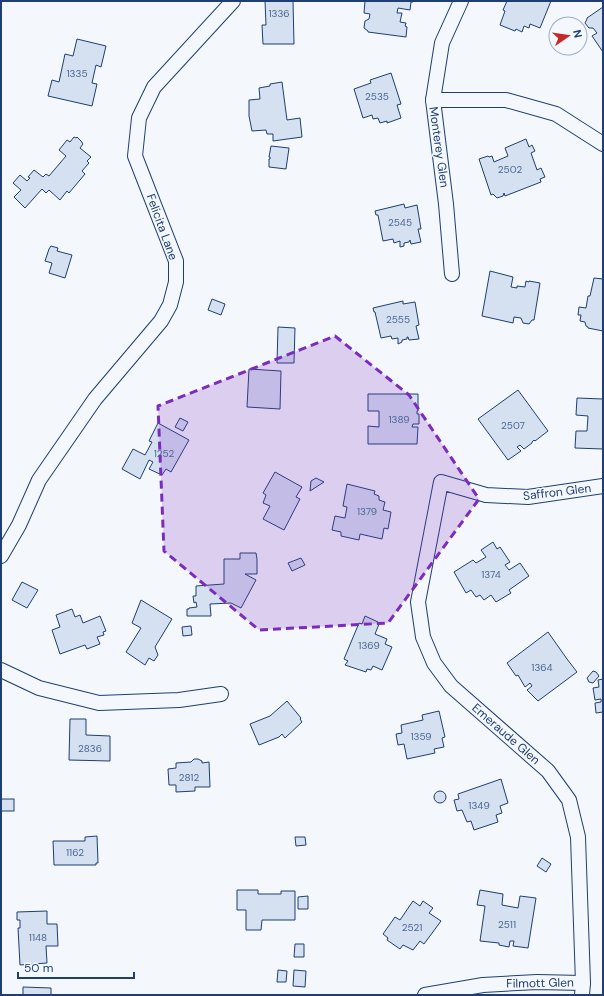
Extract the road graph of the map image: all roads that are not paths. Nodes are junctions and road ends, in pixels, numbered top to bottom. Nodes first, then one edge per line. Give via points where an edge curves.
1 (233, 1) edge
2 (461, 1) edge
3 (432, 100) junction
4 (603, 144) edge
5 (452, 274) dead end
6 (441, 482) joint
7 (603, 486) edge
8 (1, 556) edge
9 (1, 670) edge
10 (221, 694) dead end
11 (582, 989) edge
12 (425, 995) edge

1 - 8 street, Felicita Lane via 154,87 138,118 135,156 176,261 176,282 170,305 161,321 95,399 39,480 19,525
2 - 3 street, Monterey Glen via 442,43
3 - 4 street via 506,100 556,114
3 - 5 street, Monterey Glen via 446,204
6 - 7 street, Saffron Glen via 486,495 528,497
6 - 11 street, Emeraude Glen via 418,602 423,637 434,663 451,686 548,771 569,800 578,837
9 - 10 street via 39,688 99,703 179,700
11 - 12 street, Filmott Glen via 537,982 483,985

